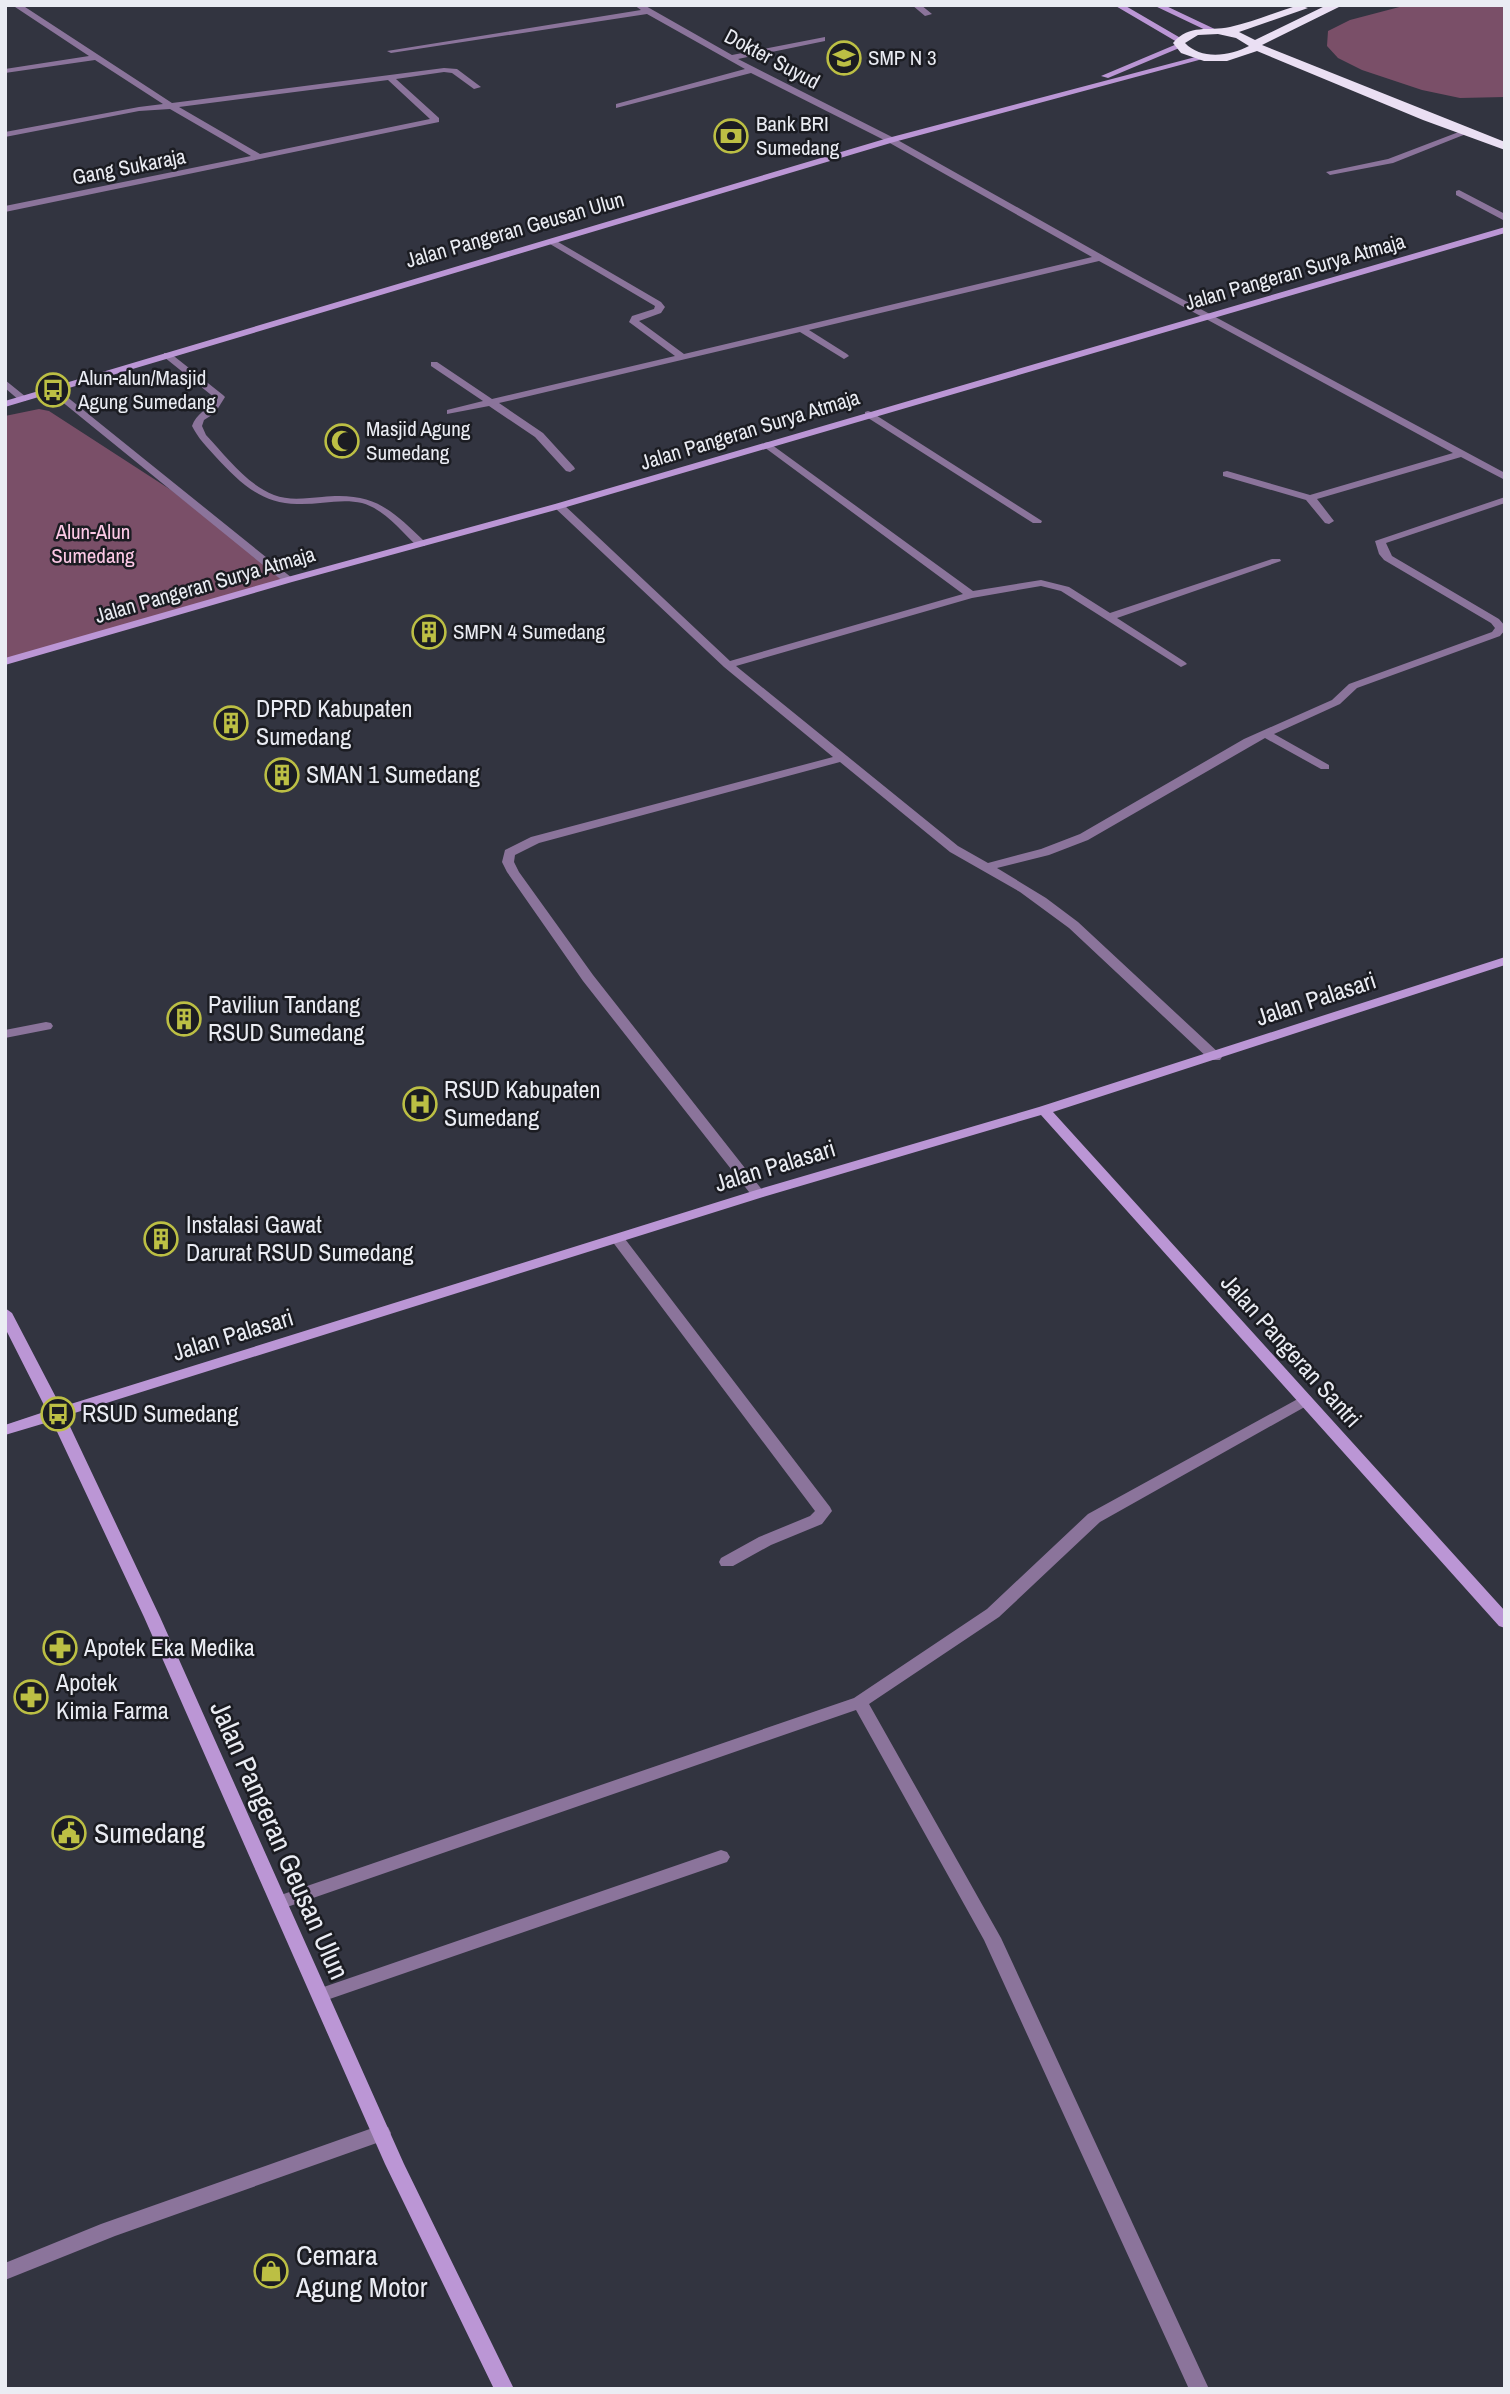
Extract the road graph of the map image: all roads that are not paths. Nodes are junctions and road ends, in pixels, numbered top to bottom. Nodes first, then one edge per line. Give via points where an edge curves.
1 (16, 5) edge
2 (638, 5) edge
3 (916, 5) edge
4 (1118, 5) edge
5 (1157, 5) edge
6 (1311, 5) edge
7 (1337, 5) edge
8 (649, 11) junction
9 (928, 14) dead end
10 (1220, 32) junction
11 (822, 39) dead end
12 (1180, 43) junction
13 (1255, 46) junction
14 (391, 51) dead end
15 (98, 57) junction
16 (1206, 57) junction
17 (1235, 57) junction
18 (731, 58) junction
19 (1262, 65) dead end
20 (1275, 69) dead end
21 (752, 70) junction
22 (5, 71) edge
23 (388, 76) junction
24 (477, 87) dead end
25 (1038, 102) junction
26 (171, 106) junction
27 (619, 106) dead end
28 (1427, 117) junction
29 (1467, 132) junction
30 (5, 135) edge
31 (891, 140) junction
32 (1505, 146) edge
33 (259, 157) junction
34 (1331, 172) dead end
35 (1459, 193) dead end
36 (5, 209) edge
37 (1505, 218) edge
38 (1505, 230) edge
39 (553, 242) junction
40 (1099, 258) junction
41 (1210, 318) junction
42 (802, 329) junction
43 (167, 355) junction
44 (681, 356) junction
45 (844, 356) dead end
46 (434, 364) dead end
47 (5, 383) edge
48 (53, 390) junction
49 (23, 399) junction
50 (489, 403) junction
51 (5, 404) edge
52 (450, 412) dead end
53 (869, 415) junction
54 (768, 445) junction
55 (1461, 454) junction
56 (570, 469) dead end
57 (1227, 474) dead end
58 (1505, 477) edge
59 (1310, 498) junction
60 (1505, 500) edge
61 (559, 506) junction
62 (1037, 521) dead end
63 (1329, 522) dead end
64 (421, 544) junction
65 (1276, 561) dead end
66 (288, 580) junction
67 (971, 595) junction
68 (1109, 617) junction
69 (5, 662) edge
70 (728, 664) junction
71 (1181, 664) dead end
72 (1265, 733) junction
73 (842, 758) junction
74 (1325, 767) dead end
75 (987, 867) junction
76 (1505, 961) edge
77 (46, 1026) dead end
78 (5, 1034) edge
79 (1215, 1057) junction
80 (1044, 1110) junction
81 (758, 1194) junction
82 (617, 1238) junction
83 (5, 1313) edge
84 (1305, 1399) junction
85 (58, 1414) junction
86 (5, 1430) edge
87 (727, 1562) dead end
88 (1505, 1622) edge
89 (860, 1702) junction
90 (721, 1857) dead end
91 (281, 1902) junction
92 (321, 1995) junction
93 (381, 2133) junction
94 (5, 2272) edge
95 (504, 2389) edge
96 (1199, 2389) edge

1 - 15 street
2 - 8 street, Dokter Suyud
3 - 9 street
4 - 12 street
5 - 10 street
6 - 10 highway
7 - 13 highway
8 - 14 street
8 - 18 street, Dokter Suyud
10 - 12 highway via 1193,34
10 - 13 highway via 1247,38
11 - 18 street
12 - 16 highway via 1189,53
12 - 25 street
13 - 17 highway
13 - 28 highway
15 - 22 street
15 - 26 street
16 - 17 highway
16 - 25 street
17 - 19 highway
18 - 21 street, Dokter Suyud
20 - 28 highway
21 - 27 street
21 - 31 street, Dokter Suyud
23 - 24 street via 450,70
23 - 26 street
23 - 33 street, Gang Sukaraja via 436,120
25 - 31 street, Jalan Pangeran Geusan Ulun
26 - 30 street
26 - 33 street
28 - 29 highway
29 - 32 highway
29 - 34 street via 1390,161
31 - 39 street, Jalan Pangeran Geusan Ulun
31 - 40 street, Dokter Suyud
33 - 36 street, Gang Sukaraja
35 - 37 street
38 - 41 street, Jalan Pangeran Surya Atmaja
39 - 43 street, Jalan Pangeran Geusan Ulun
39 - 44 street via 658,304 657,311 634,321
40 - 41 street, Dokter Suyud
40 - 42 street
41 - 53 street, Jalan Pangeran Surya Atmaja
41 - 55 street, Dokter Suyud
42 - 44 street
42 - 45 street
43 - 48 street, Jalan Pangeran Geusan Ulun
43 - 64 street via 220,397 212,411 198,419 197,426 261,492 290,501 368,502
44 - 50 street
46 - 50 street
47 - 49 street
48 - 49 street, Jalan Pangeran Geusan Ulun
48 - 66 street
49 - 51 street, Jalan Pangeran Geusan Ulun
50 - 52 street
50 - 56 street via 539,435
53 - 54 street, Jalan Pangeran Surya Atmaja
53 - 62 street
54 - 61 street, Jalan Pangeran Surya Atmaja
54 - 67 street
55 - 58 street, Dokter Suyud
55 - 59 street
57 - 59 street
59 - 63 street
60 - 72 street via 1380,541 1388,558 1495,621 1500,631 1358,684 1336,702
61 - 64 street, Jalan Pangeran Surya Atmaja
61 - 70 street
64 - 66 street, Jalan Pangeran Surya Atmaja
65 - 68 street
66 - 69 street, Jalan Pangeran Surya Atmaja
67 - 68 street via 1049,583
67 - 70 street
68 - 71 street
70 - 73 street
72 - 74 street
72 - 75 street via 1084,837
73 - 75 street via 954,849
73 - 81 street via 535,840 509,853 513,872 588,978
75 - 79 street via 1088,936
76 - 79 street, Jalan Palasari
77 - 78 street
79 - 80 street, Jalan Palasari
80 - 81 street, Jalan Palasari
80 - 84 street, Jalan Pangeran Santri
81 - 82 street, Jalan Palasari
82 - 85 street, Jalan Palasari
82 - 87 street via 824,1511 816,1520
83 - 85 street, Jalan Pangeran Geusan Ulun
84 - 88 street, Jalan Pangeran Santri
84 - 89 street via 1094,1518 993,1613
85 - 86 street, Jalan Palasari
85 - 91 street, Jalan Pangeran Geusan Ulun
89 - 91 street
89 - 96 street via 992,1938
90 - 92 street
91 - 92 street, Jalan Pangeran Geusan Ulun
92 - 93 street, Jalan Pangeran Geusan Ulun
93 - 94 street via 108,2230
93 - 95 street, Jalan Pangeran Geusan Ulun

